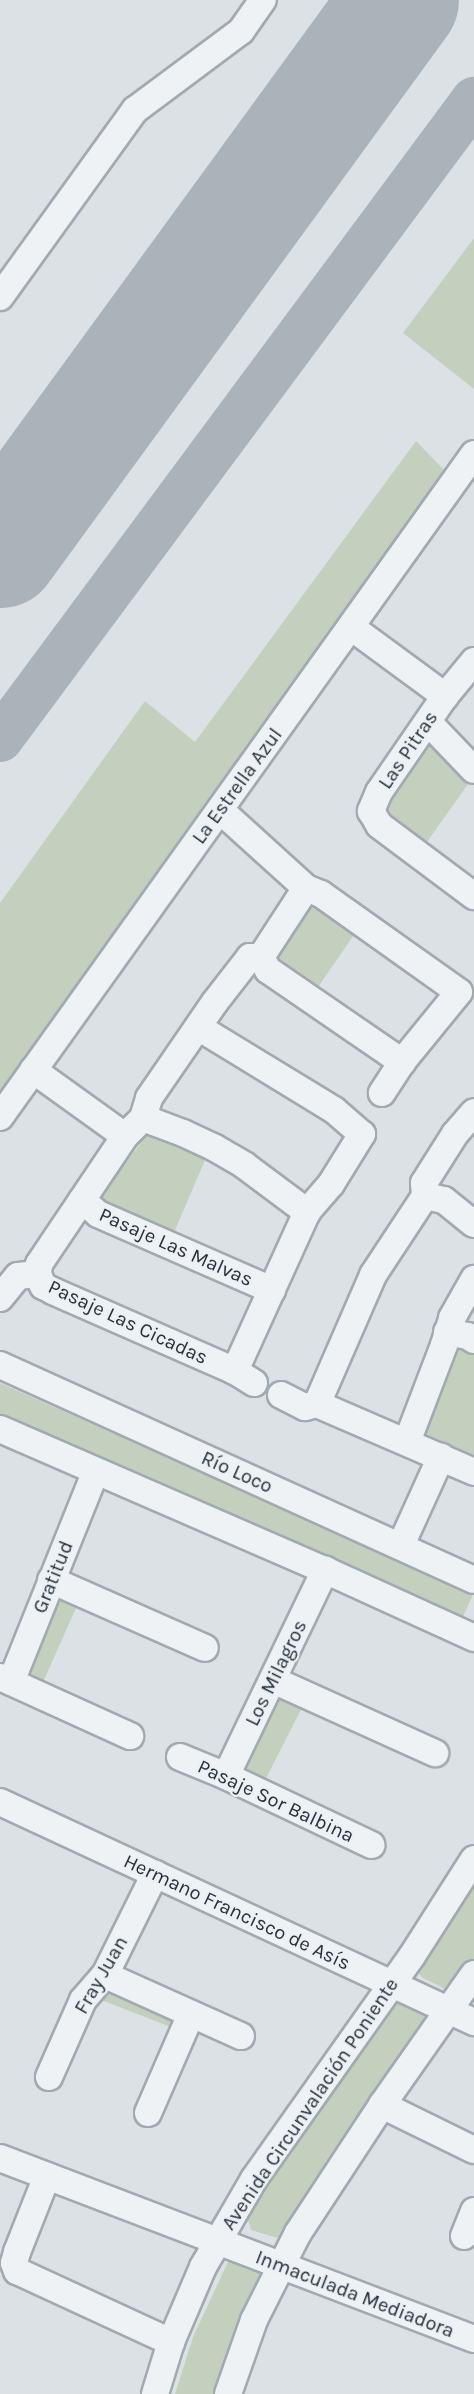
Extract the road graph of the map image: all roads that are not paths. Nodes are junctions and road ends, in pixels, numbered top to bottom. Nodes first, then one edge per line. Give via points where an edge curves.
1 (263, 0) edge
2 (0, 297) edge
3 (474, 454) edge
4 (351, 627) junction
5 (474, 661) edge
6 (445, 696) junction
7 (428, 722) junction
8 (474, 770) edge
9 (220, 810) junction
10 (306, 888) junction
11 (474, 896) edge
12 (261, 957) junction
13 (198, 1027) junction
14 (402, 1062) junction
15 (33, 1070) junction
16 (382, 1093) dead end
17 (474, 1112) edge
18 (0, 1117) edge
19 (134, 1127) junction
20 (425, 1196) junction
21 (82, 1200) junction
22 (307, 1212) junction
23 (474, 1224) edge
24 (38, 1274) junction
25 (474, 1279) edge
26 (272, 1290) junction
27 (0, 1298) edge
28 (447, 1332) junction
29 (474, 1341) edge
30 (0, 1365) edge
31 (281, 1395) dead end
32 (317, 1404) junction
33 (0, 1429) edge
34 (407, 1442) junction
35 (441, 1457) junction
36 (474, 1472) edge
37 (95, 1473) junction
38 (401, 1545) junction
39 (325, 1570) junction
40 (51, 1580) junction
41 (474, 1580) edge
42 (474, 1638) edge
43 (205, 1648) dead end
44 (6, 1679) edge
45 (273, 1680) junction
46 (130, 1736) dead end
47 (435, 1753) dead end
48 (180, 1757) dead end
49 (226, 1776) junction
50 (0, 1802) edge
51 (372, 1845) dead end
52 (474, 1859) edge
53 (155, 1874) junction
54 (474, 1974) edge
55 (105, 1975) junction
56 (393, 1983) junction
57 (450, 2010) junction
58 (191, 2014) junction
59 (474, 2022) edge
60 (241, 2036) dead end
61 (49, 2077) dead end
62 (382, 2105) junction
63 (148, 2113) dead end
64 (474, 2150) edge
65 (0, 2158) edge
66 (47, 2176) junction
67 (474, 2211) edge
68 (464, 2236) dead end
69 (217, 2241) junction
70 (282, 2266) junction
71 (474, 2339) edge
72 (171, 2342) junction
73 (155, 2394) edge
74 (228, 2394) edge

1 - 2 street via 241,32 135,110
3 - 4 street, La Estrella Azul
4 - 6 street, Las Pitras
4 - 9 street, La Estrella Azul
5 - 6 street, Las Pitras
6 - 7 street, Las Pitras
7 - 8 street
7 - 11 street, Las Pitras via 372,805 373,818
9 - 10 street
9 - 15 street, La Estrella Azul
10 - 12 street
10 - 14 street via 321,894 459,992
12 - 13 street via 250,957
12 - 14 street via 268,970
13 - 19 street
13 - 22 street, Pasaje Las Cicadas via 334,1110 362,1134 331,1184
14 - 16 street
15 - 18 street, La Estrella Azul
15 - 19 street
17 - 20 street via 447,1145 424,1183
19 - 21 street
19 - 22 street via 183,1133 244,1165
20 - 23 street via 444,1200
20 - 32 street via 373,1275
21 - 24 street via 39,1264
21 - 26 street, Pasaje Las Malvas via 99,1214
22 - 26 street, Pasaje Las Cicadas
24 - 26 street, Pasaje Las Cicadas via 43,1286 52,1291 244,1377
24 - 27 street, Pasaje Las Cicadas via 18,1276
25 - 28 street
28 - 29 street
28 - 34 street
30 - 38 street, Río Loco
31 - 32 street via 305,1407
32 - 34 street
33 - 37 street
34 - 35 street
35 - 36 street
35 - 38 street
37 - 39 street
37 - 40 street, Gratitud
38 - 41 street, Río Loco
39 - 42 street
39 - 45 street, Los Milagros
40 - 43 street
40 - 44 street, Gratitud
44 - 46 street
45 - 47 street
45 - 49 street, Los Milagros
48 - 49 street, Pasaje Sor Balbina
49 - 51 street, Pasaje Sor Balbina
50 - 53 street, Hermano Francisco de Asís
52 - 56 street, Avenida Circunvalación Poniente
53 - 55 street, Fray Juan
53 - 56 street, Hermano Francisco de Asís
54 - 57 street
55 - 58 street
55 - 61 street, Fray Juan via 83,2000
56 - 57 street, Hermano Francisco de Asís
56 - 69 street, Avenida Circunvalación Poniente via 254,2179
57 - 59 street, Hermano Francisco de Asís
57 - 62 street
58 - 60 street
58 - 63 street
62 - 64 street
62 - 70 street via 304,2224
65 - 66 street, Inmaculada Mediadora
66 - 69 street, Inmaculada Mediadora
66 - 72 street via 17,2252 17,2271
67 - 68 street
69 - 70 street, Inmaculada Mediadora
69 - 72 street, Avenida Circunvalación Poniente
70 - 71 street, Inmaculada Mediadora
70 - 74 street via 254,2320
72 - 73 street, Avenida Circunvalación Poniente

